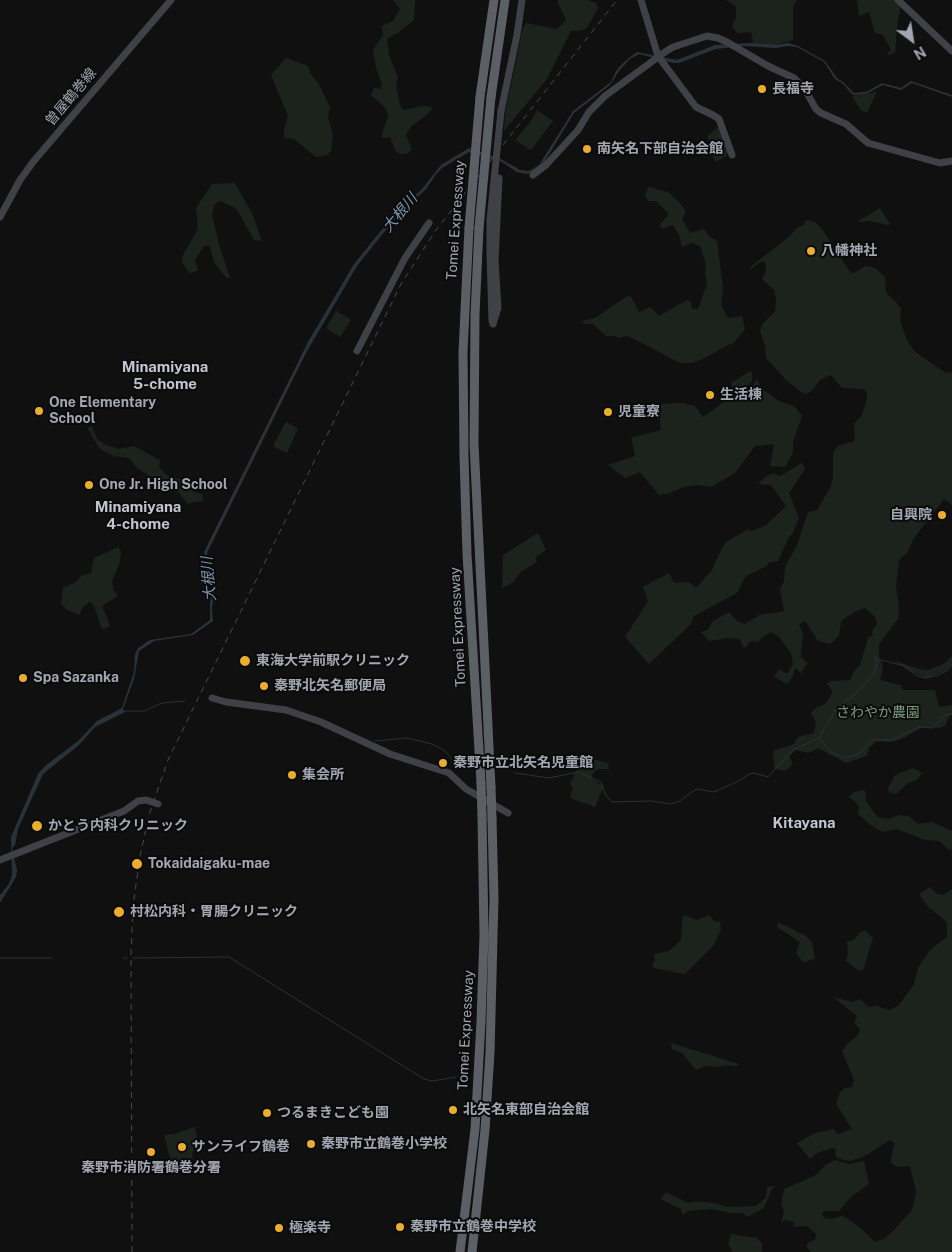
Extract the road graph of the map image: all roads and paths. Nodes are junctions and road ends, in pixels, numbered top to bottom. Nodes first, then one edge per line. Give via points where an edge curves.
1 (171, 0) edge
2 (494, 0) edge
3 (505, 0) edge
4 (522, 0) edge
5 (641, 0) edge
6 (898, 0) edge
7 (952, 51) edge
8 (658, 56) junction
9 (732, 155) dead end
10 (952, 161) edge
11 (533, 175) dead end
12 (499, 178) dead end
13 (0, 217) edge
14 (429, 223) dead end
15 (357, 351) dead end
16 (212, 698) dead end
17 (158, 804) dead end
18 (508, 813) dead end
19 (0, 860) edge
20 (460, 1252) edge
21 (472, 1252) edge

1 - 13 street, 曽屋鶴巻線 via 33,162
2 - 20 highway, Tomei Expressway, bridge via 480,97 465,288 465,501 481,783 484,935 475,1129
3 - 21 highway, Tomei Expressway, bridge via 491,97 475,314 474,403 494,898 490,1053
4 - 12 street, bridge via 494,171 490,220 492,324 498,308 494,261
5 - 8 street
6 - 7 street
8 - 9 street via 696,107 719,119
8 - 10 street via 673,47 707,36 718,38 797,80 816,109 846,124 868,143 940,163
8 - 11 street via 605,96 546,166
14 - 15 street via 405,258
16 - 18 street via 286,710 328,725 390,754 449,773 466,789
17 - 19 street via 138,801 124,811

